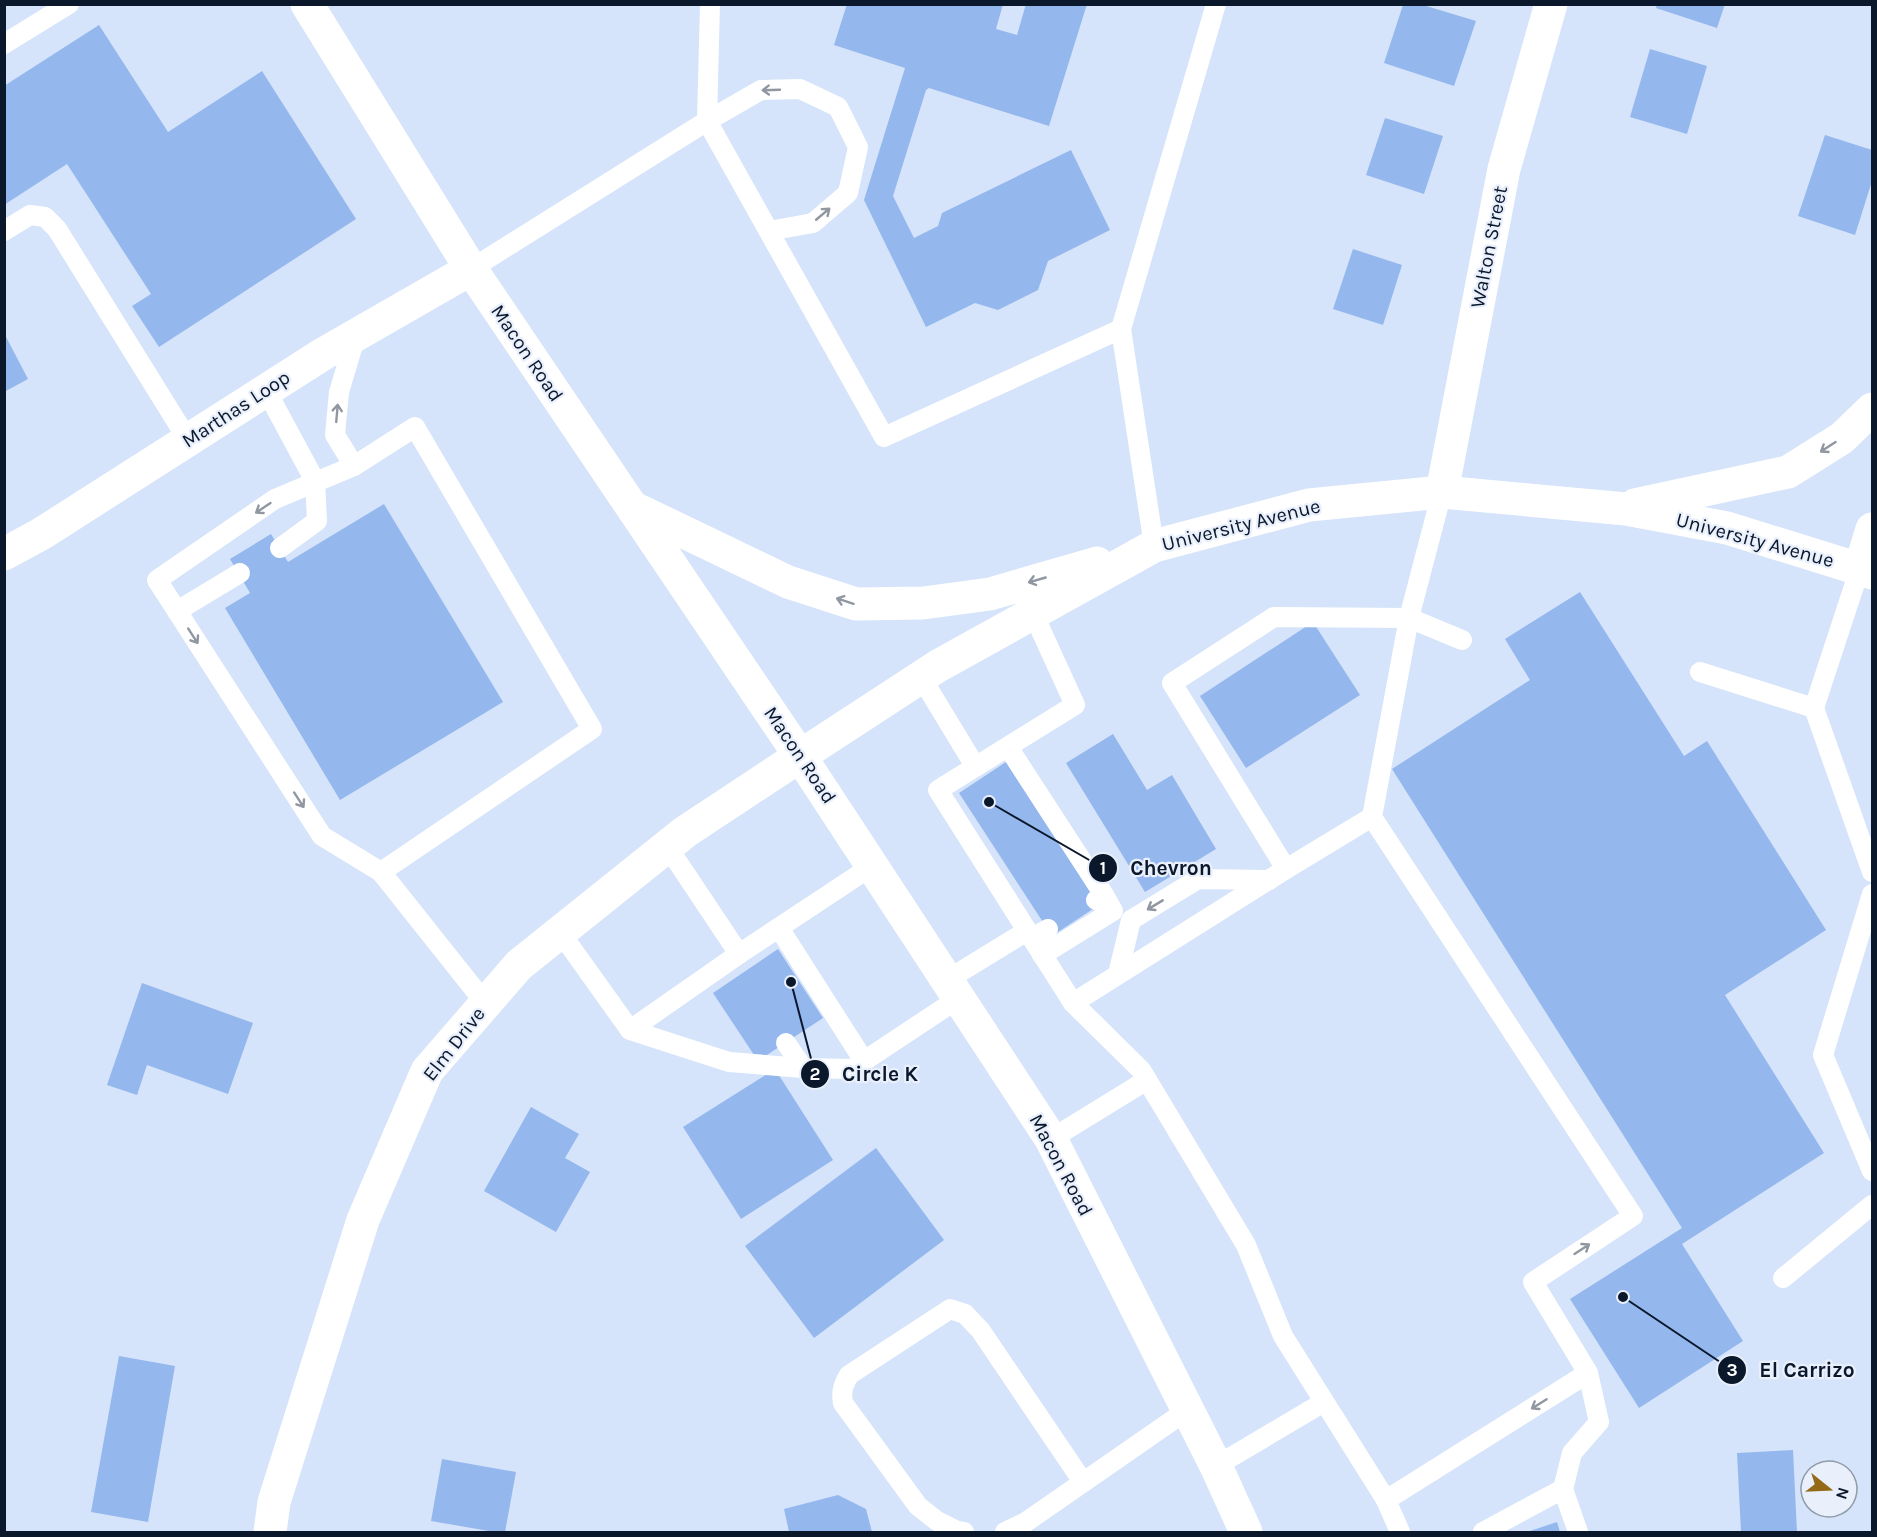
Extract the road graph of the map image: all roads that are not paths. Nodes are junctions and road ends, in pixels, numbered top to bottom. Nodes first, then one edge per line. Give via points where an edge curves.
1 (69, 4) edge
2 (308, 4) edge
3 (710, 4) edge
4 (1216, 4) edge
5 (1551, 4) edge
6 (4, 44) edge
7 (707, 121) junction
8 (4, 231) edge
9 (769, 231) junction
10 (471, 269) junction
11 (1121, 329) junction
12 (356, 335) junction
13 (266, 390) junction
14 (1872, 409) edge
15 (188, 440) junction
16 (354, 466) junction
17 (315, 482) junction
18 (1443, 492) junction
19 (632, 507) junction
20 (1626, 509) junction
21 (1872, 528) edge
22 (1154, 546) junction
23 (280, 548) dead end
24 (4, 554) edge
25 (1866, 570) edge
26 (240, 573) dead end
27 (177, 611) junction
28 (1033, 613) junction
29 (1409, 618) junction
30 (1462, 640) dead end
31 (1700, 672) dead end
32 (921, 677) junction
33 (1814, 708) junction
34 (1008, 747) junction
35 (800, 756) junction
36 (975, 766) junction
37 (1372, 817) junction
38 (667, 846) junction
39 (872, 866) junction
40 (1286, 869) junction
41 (381, 872) junction
42 (1872, 872) edge
43 (1269, 879) junction
44 (1872, 894) edge
45 (779, 928) junction
46 (560, 932) junction
47 (1035, 933) junction
48 (1042, 955) junction
49 (737, 963) junction
50 (1118, 974) junction
51 (953, 989) junction
52 (1073, 1003) junction
53 (486, 1004) junction
54 (630, 1030) junction
55 (786, 1043) dead end
56 (864, 1061) junction
57 (802, 1068) junction
58 (1147, 1080) junction
59 (1051, 1139) junction
60 (1872, 1171) edge
61 (1872, 1205) edge
62 (1784, 1278) dead end
63 (1588, 1373) junction
64 (1324, 1402) junction
65 (1186, 1411) junction
66 (1216, 1466) junction
67 (1083, 1482) junction
68 (1563, 1489) junction
69 (1386, 1500) junction
70 (270, 1533) edge
71 (964, 1533) edge
72 (1005, 1533) edge
73 (1246, 1533) edge
74 (1400, 1533) edge
75 (1483, 1533) edge
76 (1578, 1533) edge

1 - 6 lane
2 - 10 main road, Macon Road
3 - 7 lane
4 - 11 lane
5 - 18 main road, Walton Street via 1504,169
7 - 9 lane
9 -> 7 lane via 813,223 848,193 858,147 838,107 800,89 761,90
7 - 10 lane
8 - 15 lane via 30,215 45,218 57,229
9 - 11 lane via 884,437
10 - 12 main road, Marthas Loop
10 - 19 main road, Macon Road
11 - 22 lane
12 - 13 main road, Marthas Loop
16 -> 12 lane via 335,435 339,392
13 - 15 main road, Marthas Loop
13 - 17 lane
14 -> 20 main road via 1842,438 1788,472
15 - 24 main road, Marthas Loop
16 - 17 lane
16 - 41 lane via 415,427 591,729
17 - 23 lane via 316,521
17 -> 27 lane via 275,500 157,580
18 - 20 main road, University Avenue
18 - 22 main road, University Avenue via 1309,505
18 - 29 lane
22 -> 19 main road via 990,594 922,603 856,604 788,582
19 - 35 main road, Macon Road
20 - 25 main road, University Avenue via 1728,528
21 - 25 main road
22 - 28 main road, University Avenue
25 - 33 lane
26 - 27 lane
27 -> 41 lane via 322,836
28 - 32 main road, University Avenue
28 - 34 lane via 1074,705
29 - 30 lane
29 - 37 lane
29 - 40 lane via 1274,617 1172,683
31 - 33 lane
32 - 35 main road, University Avenue
32 - 36 lane
33 - 42 lane
34 - 36 lane
34 - 48 lane via 1019,773 1113,911
35 - 38 main road, Elm Drive
35 - 39 main road, Macon Road
36 - 47 lane via 938,789 960,809
37 - 40 lane
63 -> 37 lane via 1533,1282 1633,1216
38 - 46 main road, Elm Drive
38 - 49 lane
39 - 45 lane
39 - 51 main road, Macon Road
40 - 43 lane
41 - 53 lane
43 - 50 lane
43 -> 50 lane via 1198,879 1131,920
44 - 60 lane via 1823,1055
45 - 49 lane
45 - 56 lane
46 - 53 main road, Elm Drive via 519,965
46 - 54 lane
47 - 48 lane
47 - 51 lane
48 - 52 lane
49 - 54 lane
50 - 52 lane
51 - 56 lane
51 - 59 main road, Macon Road
52 - 58 lane
53 - 70 main road, Elm Drive via 427,1071 363,1220 274,1502
54 - 57 lane via 729,1062
55 - 57 lane
56 - 57 lane via 852,1070
58 - 59 lane
58 - 64 lane via 1246,1245 1283,1336
59 - 65 main road, Macon Road
61 - 62 lane
63 - 68 lane via 1599,1422 1572,1453
63 -> 69 lane
64 - 66 lane
64 - 69 lane
65 - 66 main road, Macon Road
65 - 67 lane
66 - 73 main road, Macon Road
67 - 71 lane via 981,1331 965,1314 950,1309 849,1375 841,1394 918,1506 937,1521
67 - 72 lane
68 - 75 lane
68 - 76 lane
69 - 74 lane

